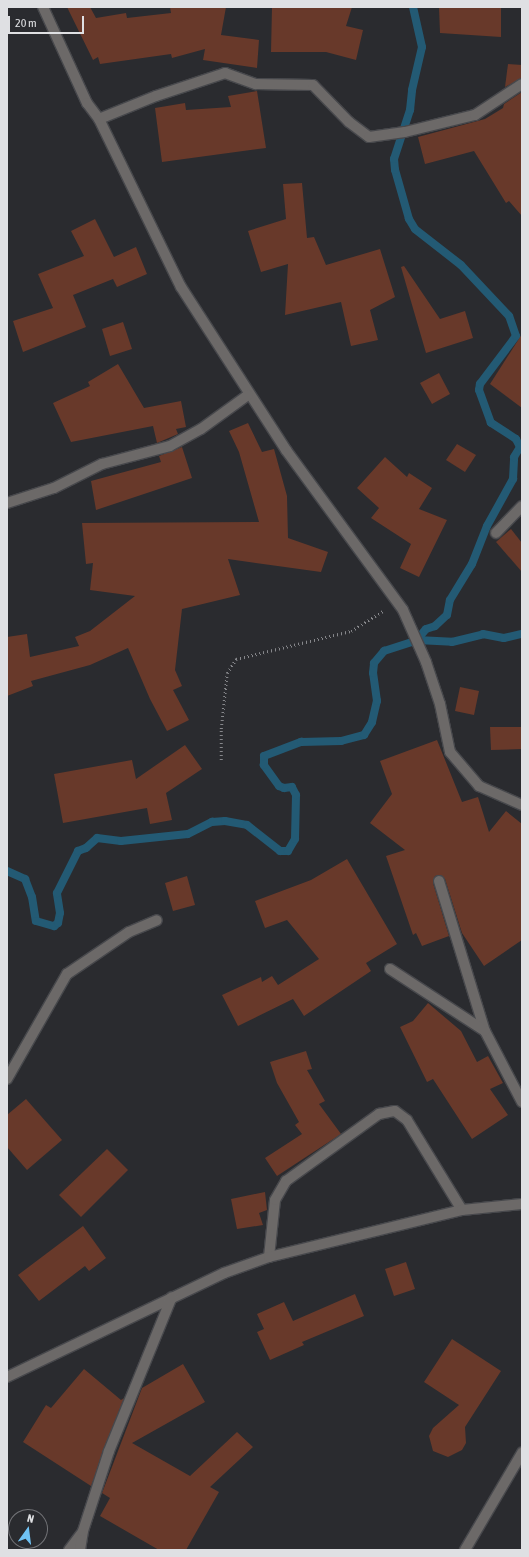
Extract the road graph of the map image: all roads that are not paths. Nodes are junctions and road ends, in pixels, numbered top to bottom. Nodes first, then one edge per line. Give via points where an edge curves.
1 (43, 7) edge
2 (522, 84) edge
3 (99, 119) junction
4 (248, 395) junction
5 (7, 503) edge
6 (522, 506) edge
7 (496, 533) dead end
8 (522, 805) edge
9 (439, 881) dead end
10 (157, 920) dead end
11 (390, 969) dead end
12 (485, 1031) junction
13 (7, 1079) edge
14 (522, 1102) edge
15 (522, 1204) edge
16 (462, 1210) junction
17 (269, 1257) junction
18 (172, 1297) junction
19 (7, 1377) edge
20 (522, 1452) edge
21 (83, 1531) junction
22 (69, 1550) edge
23 (80, 1550) edge
24 (465, 1550) edge

1 - 3 street via 87,103
2 - 3 street via 475,115 405,132 369,137 313,85 256,84 225,73 156,96
3 - 4 street via 181,287
4 - 5 street via 201,429 170,446 102,464 54,488
4 - 8 street via 400,606 426,662 440,704 450,752 479,786
6 - 7 street
9 - 12 street
10 - 13 street via 129,932 67,974
11 - 12 street
12 - 14 street
15 - 16 street
16 - 17 street
16 - 17 street via 407,1120 395,1111 379,1114 286,1181 275,1200
17 - 18 street via 224,1273
18 - 19 street
18 - 21 street via 109,1451
20 - 24 street
21 - 22 street
21 - 23 street

